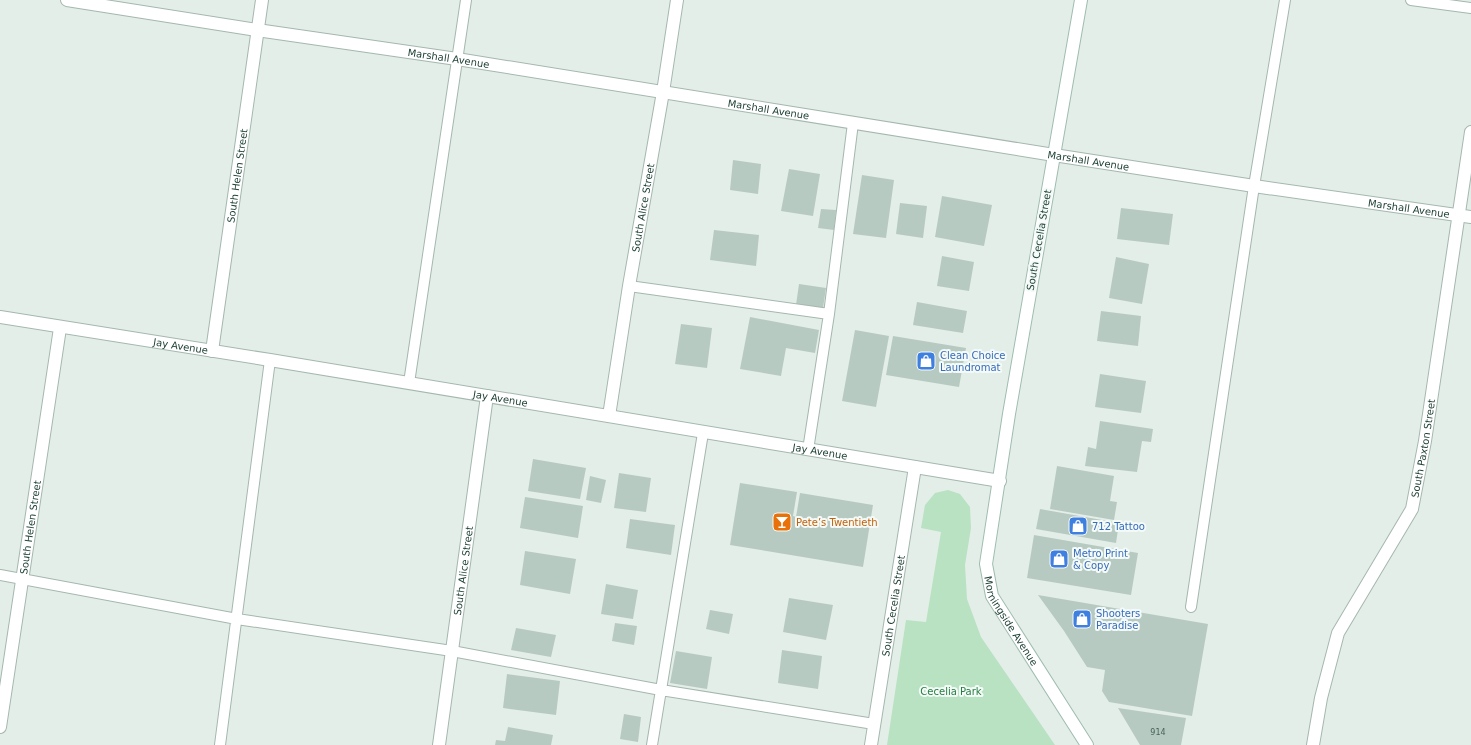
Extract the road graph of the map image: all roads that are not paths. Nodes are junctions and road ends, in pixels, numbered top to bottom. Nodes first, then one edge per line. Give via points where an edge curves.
1 (67, 0) edge
2 (262, 0) edge
3 (466, 0) edge
4 (677, 0) edge
5 (1081, 0) edge
6 (1285, 0) edge
7 (1412, 0) edge
8 (1471, 8) edge
9 (257, 30) junction
10 (457, 59) junction
11 (663, 92) junction
12 (853, 123) junction
13 (1471, 132) edge
14 (1054, 155) junction
15 (1254, 186) junction
16 (1458, 215) junction
17 (1471, 217) edge
18 (629, 286) junction
19 (829, 314) junction
20 (0, 317) edge
21 (60, 328) junction
22 (212, 351) junction
23 (270, 360) junction
24 (409, 383) junction
25 (488, 396) junction
26 (609, 416) junction
27 (703, 433) junction
28 (808, 450) junction
29 (915, 467) junction
30 (1000, 481) junction
31 (0, 575) edge
32 (22, 579) junction
33 (1191, 607) dead end
34 (236, 619) junction
35 (452, 651) junction
36 (661, 690) junction
37 (874, 724) junction
38 (0, 728) edge
39 (220, 745) edge
40 (439, 745) edge
41 (652, 745) edge
42 (871, 745) edge
43 (1087, 745) edge
44 (1313, 745) edge

1 - 9 street, Marshall Avenue
2 - 9 street, South Helen Street
3 - 10 lane
4 - 11 street, South Alice Street
5 - 14 street, South Cecelia Street
6 - 15 lane
7 - 8 lane
9 - 10 street, Marshall Avenue
9 - 22 street, South Helen Street
10 - 11 street, Marshall Avenue
10 - 24 lane
11 - 12 street, Marshall Avenue
11 - 18 street, South Alice Street
12 - 14 street, Marshall Avenue
12 - 19 lane
13 - 16 street, South Paxton Street
14 - 15 street, Marshall Avenue
14 - 30 street, South Cecelia Street
15 - 16 street, Marshall Avenue
15 - 33 lane
16 - 17 street, Marshall Avenue
16 - 44 street, South Paxton Street via 1425,441 1412,509 1338,633 1321,698
18 - 19 lane
18 - 26 street, South Alice Street
19 - 28 lane
20 - 21 street, Jay Avenue
21 - 22 street, Jay Avenue
21 - 32 street, South Helen Street
22 - 23 street, Jay Avenue
23 - 24 street, Jay Avenue
23 - 34 lane
24 - 25 street, Jay Avenue
25 - 26 street, Jay Avenue
25 - 35 street, South Alice Street
26 - 27 street, Jay Avenue
27 - 28 street, Jay Avenue
27 - 36 lane
28 - 29 street, Jay Avenue
29 - 30 street, Jay Avenue
29 - 37 street, South Cecelia Street
30 - 43 street, Morningside Avenue via 986,564 992,596
31 - 32 lane
32 - 34 lane
32 - 38 street, South Helen Street
34 - 35 lane
34 - 39 lane
35 - 36 lane
35 - 40 street, South Alice Street
36 - 37 lane
36 - 41 lane
37 - 42 street, South Cecelia Street

